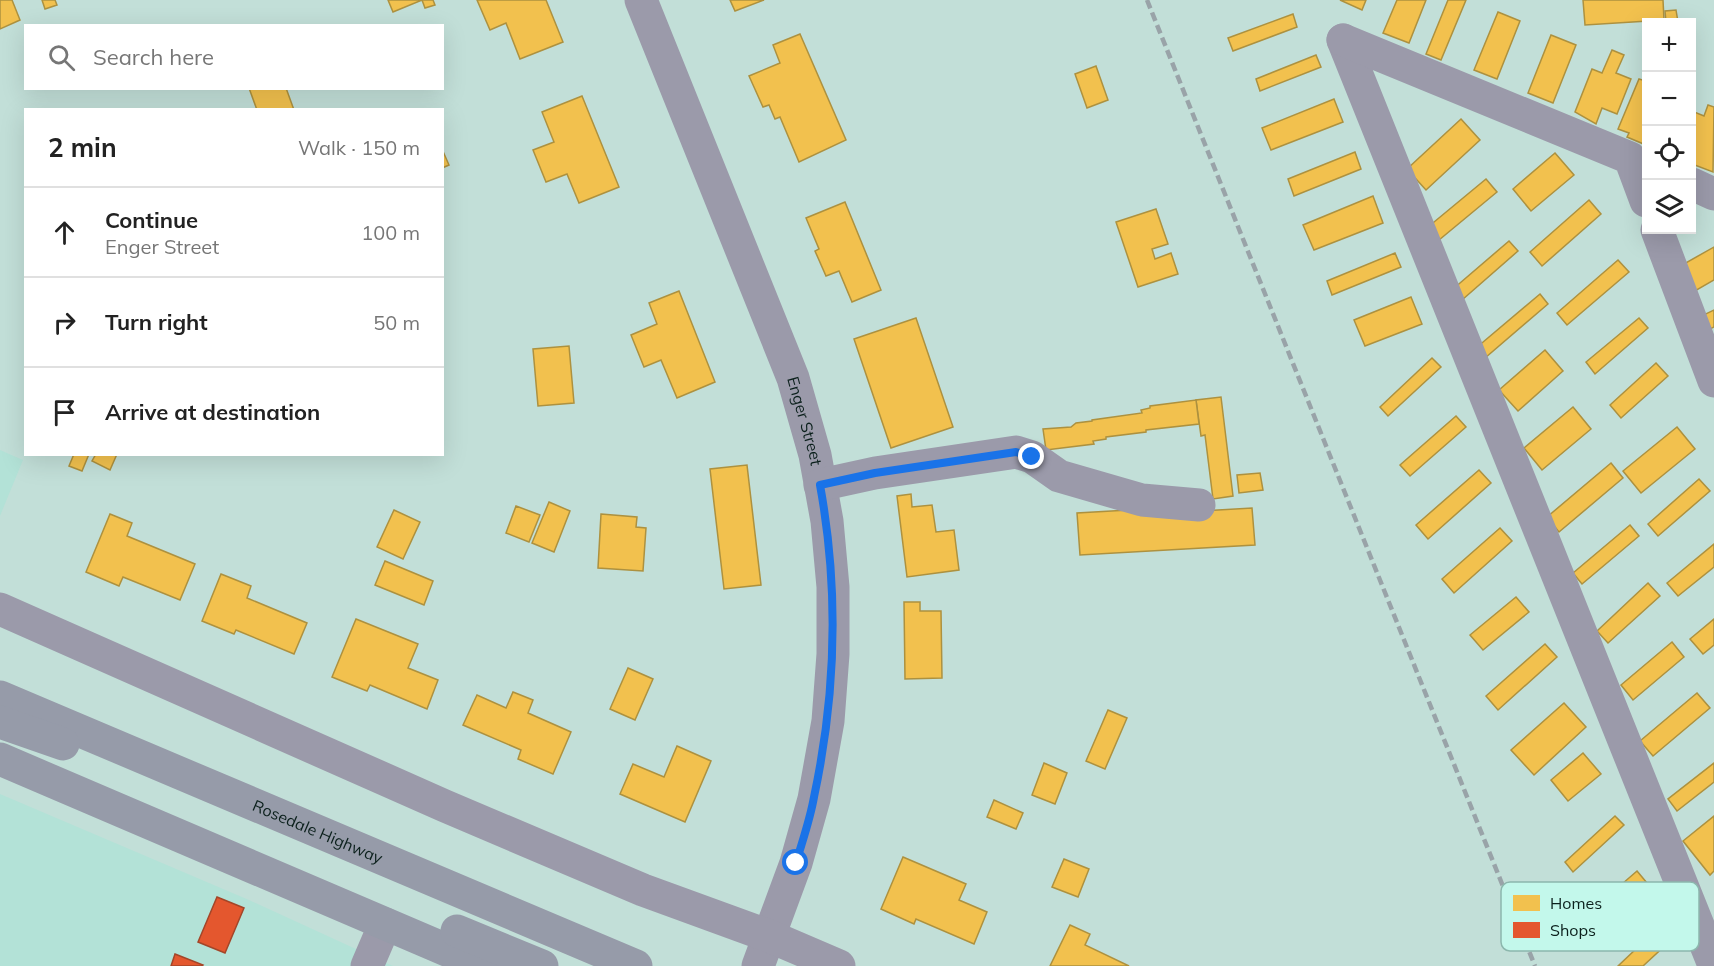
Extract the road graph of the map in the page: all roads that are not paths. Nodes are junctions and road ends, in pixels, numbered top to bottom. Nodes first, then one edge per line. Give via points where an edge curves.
1 (641, 0) edge
2 (1638, 162) edge
3 (1642, 180) edge
4 (1696, 186) edge
5 (1714, 194) edge
6 (1659, 234) edge
7 (1714, 381) edge
8 (820, 485) junction
9 (1199, 505) dead end
10 (0, 609) edge
11 (0, 697) edge
12 (0, 722) edge
13 (138, 756) junction
14 (0, 759) edge
15 (1690, 882) edge
16 (1699, 905) edge
17 (378, 921) junction
18 (1706, 922) edge
19 (769, 936) junction
20 (1714, 965) edge
21 (367, 966) edge
22 (484, 966) edge
23 (542, 966) edge
24 (636, 966) edge
25 (758, 966) edge
26 (839, 966) edge

1 - 8 street, Enger Street via 793,378
2 - 3 street
2 - 15 street via 1343,40
4 - 5 street
6 - 7 street
8 - 9 street via 1016,452 1032,457 1059,476 1142,500
8 - 19 street, Enger Street via 833,587 828,721 814,800
10 - 19 street via 643,890
11 - 13 main road, Rosedale Highway
12 - 13 main road via 75,747
13 - 24 main road, Rosedale Highway
14 - 17 main road
16 - 18 street
17 - 21 street
17 - 22 main road
17 - 23 main road via 411,917 437,923
18 - 20 street
19 - 25 street, Enger Street
19 - 26 street

